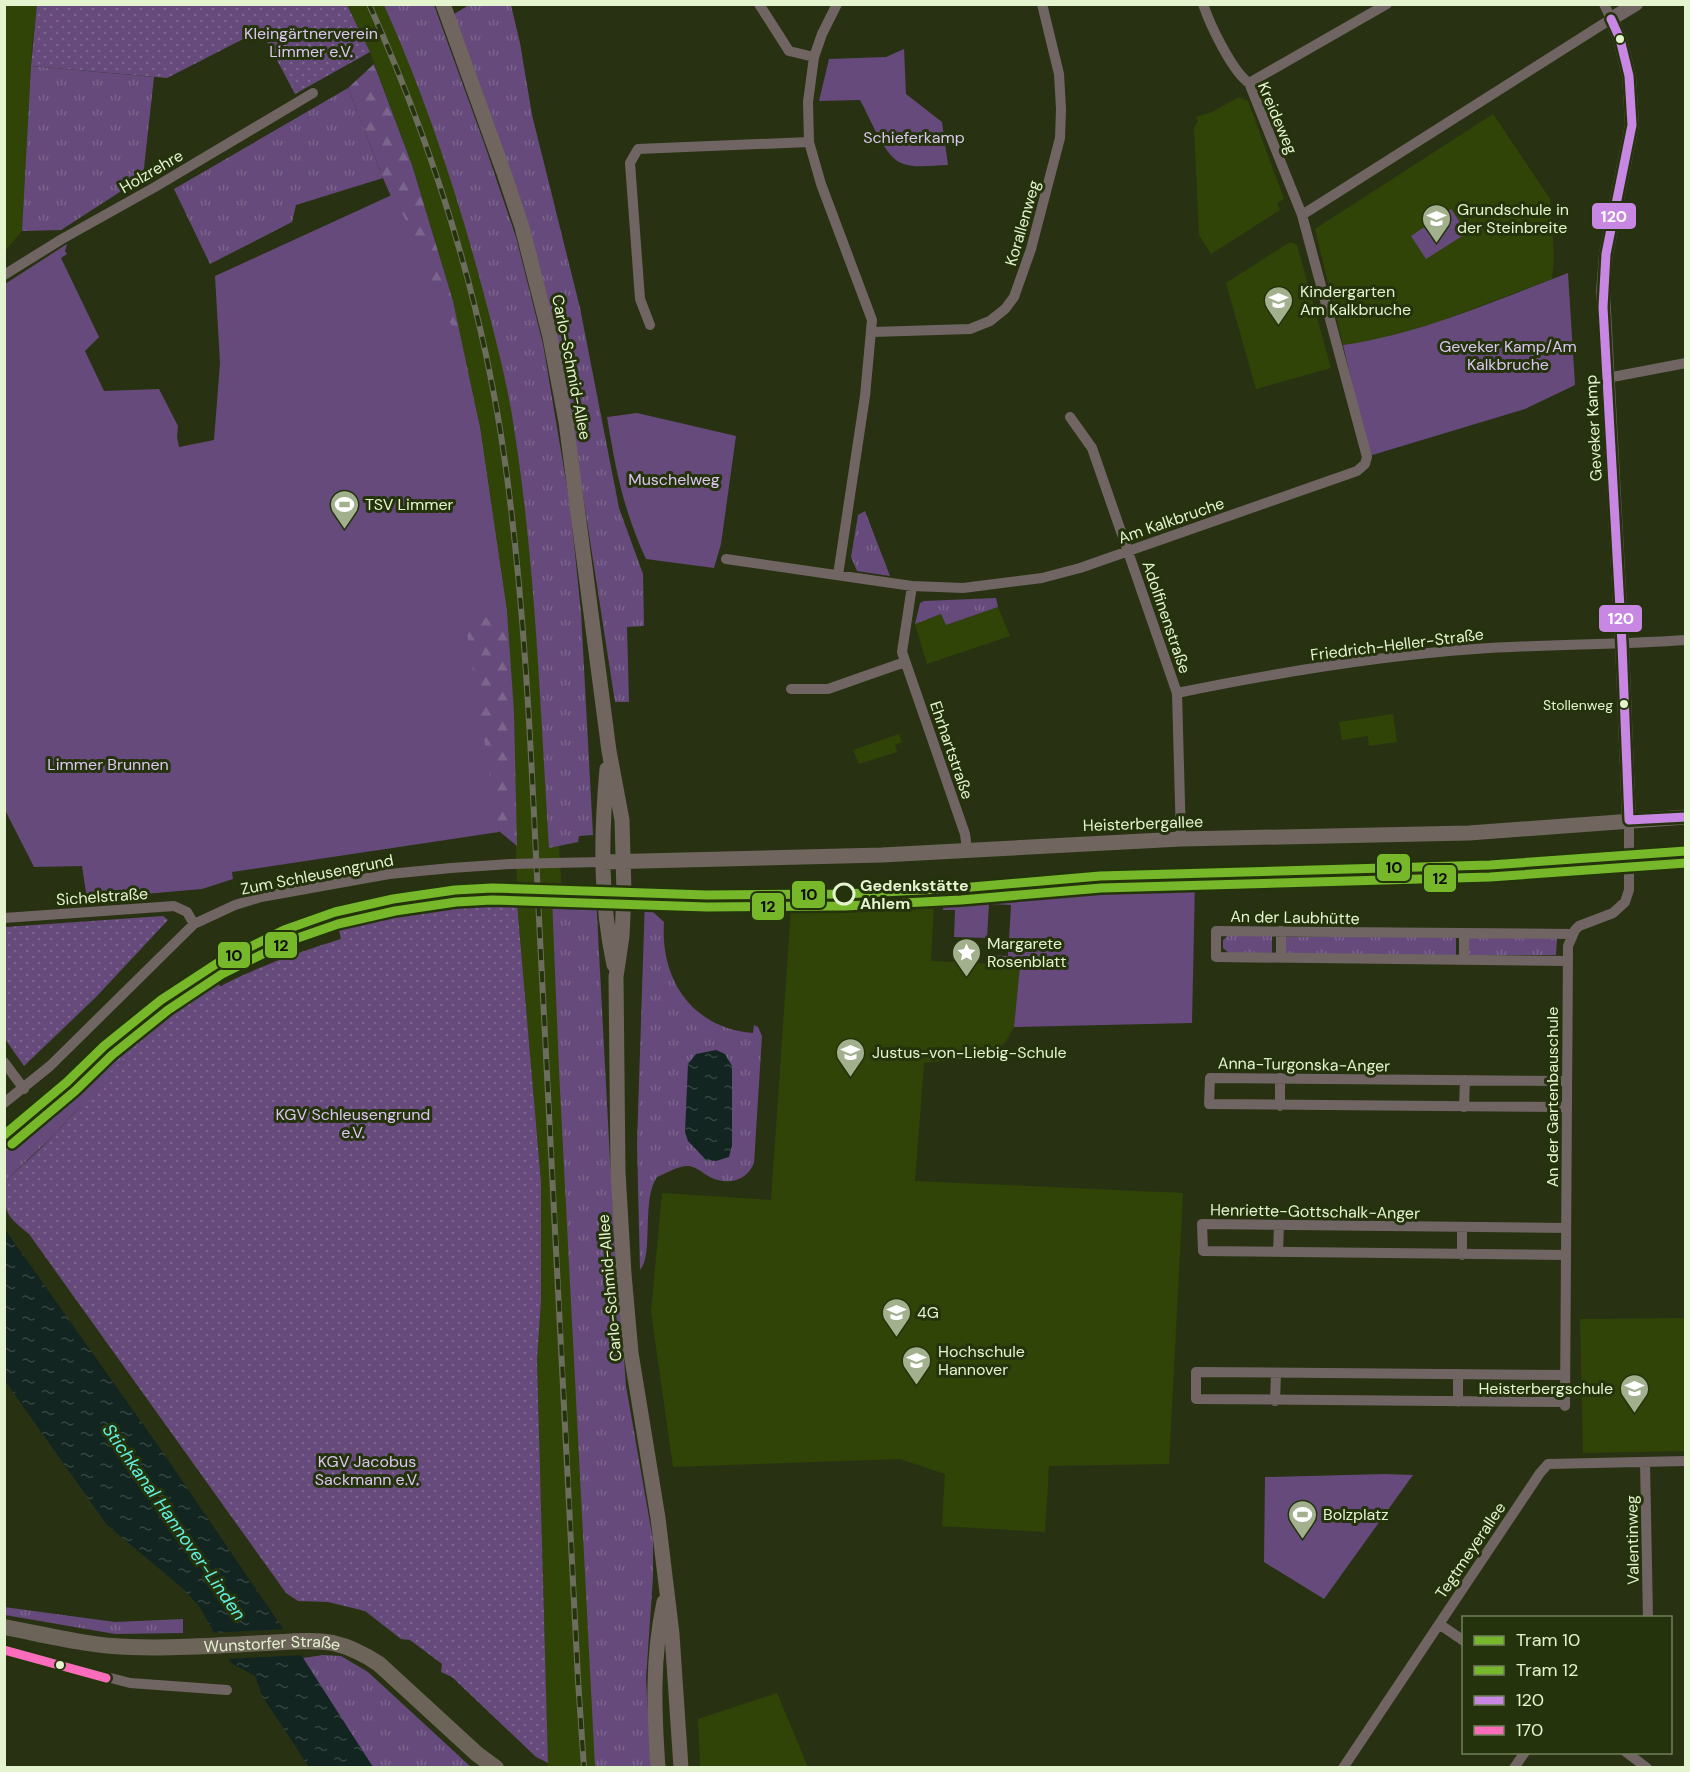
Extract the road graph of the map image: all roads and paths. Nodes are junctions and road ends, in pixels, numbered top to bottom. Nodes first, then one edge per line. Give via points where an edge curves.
1 (442, 4) edge
2 (759, 4) edge
3 (837, 4) edge
4 (1042, 4) edge
5 (1203, 4) edge
6 (1387, 4) edge
7 (1604, 4) edge
8 (1636, 4) edge
9 (1611, 19) junction
10 (813, 57) junction
11 (1249, 83) junction
12 (313, 93) dead end
13 (809, 142) junction
14 (1302, 215) junction
15 (4, 275) edge
16 (650, 325) dead end
17 (872, 332) junction
18 (1686, 363) edge
19 (1607, 378) junction
20 (1070, 417) dead end
21 (1128, 550) junction
22 (726, 559) dead end
23 (838, 575) junction
24 (912, 586) junction
25 (1686, 640) edge
26 (1622, 644) junction
27 (905, 662) junction
28 (791, 689) dead end
29 (1177, 693) junction
30 (609, 750) junction
31 (1686, 817) edge
32 (1629, 820) junction
33 (1181, 839) junction
34 (967, 849) junction
35 (602, 862) junction
36 (623, 862) junction
37 (4, 918) edge
38 (194, 924) junction
39 (1281, 931) junction
40 (1464, 933) junction
41 (1573, 934) junction
42 (1281, 958) junction
43 (1464, 960) junction
44 (1568, 961) junction
45 (616, 977) junction
46 (4, 1062) edge
47 (1280, 1078) junction
48 (1465, 1080) junction
49 (1567, 1081) junction
50 (24, 1089) junction
51 (4, 1103) edge
52 (1280, 1106) junction
53 (1464, 1107) junction
54 (1567, 1107) junction
55 (1278, 1225) junction
56 (1462, 1228) junction
57 (1566, 1228) junction
58 (1278, 1252) junction
59 (1462, 1255) junction
60 (1566, 1255) junction
61 (1276, 1373) junction
62 (1458, 1374) junction
63 (1565, 1375) junction
64 (1275, 1401) junction
65 (1458, 1402) junction
66 (1686, 1461) edge
67 (1645, 1462) junction
68 (665, 1593) junction
69 (1648, 1616) edge
70 (1439, 1624) junction
71 (4, 1627) edge
72 (1462, 1640) edge
73 (4, 1650) edge
74 (227, 1690) dead end
75 (1524, 1754) edge
76 (1629, 1754) edge
77 (496, 1767) edge
78 (658, 1767) edge
79 (681, 1767) edge
80 (1343, 1767) edge
81 (1515, 1767) edge
82 (1647, 1767) edge

1 - 30 main road, Carlo-Schmid-Allee via 522,227 549,337 580,516
2 - 10 street via 789,51
3 - 10 street
4 - 17 street, Korallenweg via 1059,74 1060,138 1014,297 990,321 970,329
5 - 11 street, Kreideweg via 1239,76
6 - 11 street
7 - 9 street, Geveker Kamp
8 - 9 street
9 - 14 street
9 - 19 street, Geveker Kamp via 1629,76 1632,125 1603,277
10 - 13 street
11 - 14 street, Kreideweg
12 - 15 street, Holzrehre
13 - 16 street via 638,149 630,163 640,299
13 - 17 street via 821,184 863,291
14 - 21 street, Am Kalkbruche via 1367,457 1365,464 1357,471
17 - 23 street
18 - 19 street
19 - 26 street, Geveker Kamp
20 - 21 street, Adolfinenstraße via 1092,448
21 - 24 street, Am Kalkbruche via 1042,578 963,588
21 - 29 street, Adolfinenstraße
22 - 23 street, Am Kalkbruche
23 - 24 street, Am Kalkbruche
24 - 27 street, Ehrhartstraße via 903,638
25 - 26 street
26 - 29 street, Friedrich-Heller-Straße via 1474,649 1243,679
26 - 32 street, Geveker Kamp
27 - 28 street via 828,688
27 - 34 street, Ehrhartstraße
29 - 33 street, Adolfinenstraße
30 - 35 main road, Carlo-Schmid-Allee
30 - 36 main road, Carlo-Schmid-Allee via 621,820
31 - 32 main road, Heisterbergallee
32 - 33 main road, Heisterbergallee via 1469,832
32 - 41 street via 1629,890 1625,902 1613,913 1582,925
33 - 34 main road, Heisterbergallee
34 - 36 main road, Heisterbergallee
35 - 36 main road, Heisterbergallee
35 - 38 street, Zum Schleusengrund, bridge via 510,864 389,874 261,897
35 - 45 main road, Carlo-Schmid-Allee via 606,927
36 - 45 main road, Carlo-Schmid-Allee via 622,936
37 - 38 street, Sichelstraße via 174,906 187,912
38 - 50 street, Zum Schleusengrund
39 - 40 street, An der Laubhütte
39 - 42 street
39 - 42 street, An der Laubhütte via 1216,931 1216,957
40 - 41 street, An der Laubhütte
40 - 43 street
41 - 44 street, An der Gartenbauschule
42 - 43 street, An der Laubhütte
43 - 44 street, An der Laubhütte
44 - 49 street, An der Gartenbauschule
45 - 68 main road, Carlo-Schmid-Allee via 618,1172 624,1274 631,1353 658,1518
46 - 50 street
47 - 48 street, Anna-Turgonska-Anger
47 - 52 street
47 - 52 street, Anna-Turgonska-Anger via 1210,1078 1209,1104
48 - 49 street, Anna-Turgonska-Anger
48 - 53 street
49 - 54 street, An der Gartenbauschule
50 - 51 street, Zum Schleusengrund
52 - 53 street, Anna-Turgonska-Anger
53 - 54 street, Anna-Turgonska-Anger
54 - 57 street, An der Gartenbauschule
55 - 56 street, Henriette-Gottschalk-Anger
55 - 58 street
55 - 58 street, Henriette-Gottschalk-Anger via 1202,1224 1203,1251
56 - 57 street, Henriette-Gottschalk-Anger
56 - 59 street
57 - 60 street, An der Gartenbauschule
58 - 59 street, Henriette-Gottschalk-Anger
59 - 60 street, Henriette-Gottschalk-Anger
60 - 63 street, An der Gartenbauschule
61 - 62 street
61 - 64 street
61 - 64 street via 1196,1372 1196,1399
62 - 63 street
62 - 65 street
63 - 65 street, An der Gartenbauschule via 1565,1404
64 - 65 street
66 - 67 street, Tegtmeyerallee
67 - 69 street, Valentinweg
67 - 70 street, Tegtmeyerallee via 1548,1464
68 - 78 main road, Carlo-Schmid-Allee via 656,1637
68 - 79 main road, Carlo-Schmid-Allee via 672,1634
70 - 72 street
70 - 80 street, Tegtmeyerallee
71 - 77 main road, Wunstorfer Straße via 129,1647 330,1642 364,1653 379,1664
73 - 74 street via 130,1683
75 - 81 street
76 - 82 street

